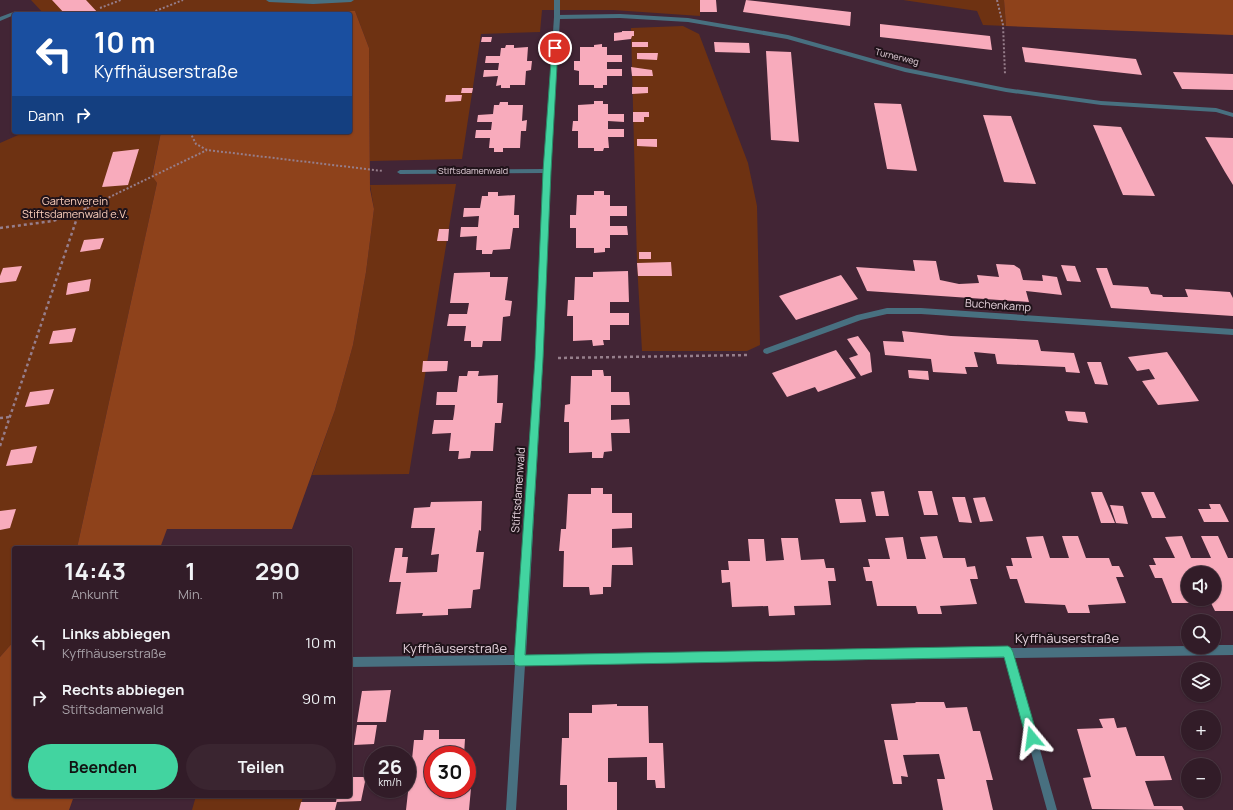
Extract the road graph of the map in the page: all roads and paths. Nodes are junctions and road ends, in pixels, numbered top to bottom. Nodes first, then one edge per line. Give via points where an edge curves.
1 (121, 0) edge
2 (183, 0) edge
3 (269, 0) edge
4 (351, 0) edge
5 (557, 0) edge
6 (997, 0) edge
7 (100, 8) dead end
8 (153, 12) edge
9 (12, 14) edge
10 (557, 17) junction
11 (0, 19) edge
12 (1006, 90) junction
13 (1233, 115) edge
14 (191, 134) edge
15 (207, 150) junction
16 (547, 171) junction
17 (400, 172) joint
18 (80, 212) junction
19 (0, 228) edge
20 (1233, 332) edge
21 (767, 351) joint
22 (539, 359) junction
23 (10, 417) junction
24 (0, 418) edge
25 (0, 446) edge
26 (1233, 650) edge
27 (1008, 652) junction
28 (519, 661) junction
29 (352, 662) edge
30 (511, 810) edge
31 (1052, 810) edge

1 - 7 path
2 - 8 path
3 - 4 street
5 - 10 street, Stiftsdamenwald
6 - 12 path via 1003,28
9 - 11 street
10 - 12 street, Turnerweg via 620,16 688,20 788,36 905,70
10 - 16 street, Stiftsdamenwald
12 - 13 street, Turnerweg via 1101,103 1216,110
14 - 15 path via 198,147
15 - 17 path via 372,171
15 - 18 path
16 - 17 street, Stiftsdamenwald
16 - 22 street, Stiftsdamenwald
18 - 19 path via 53,221
18 - 23 path
20 - 21 street, Buchenkamp via 921,311 887,311 860,317
21 - 22 path via 746,356
22 - 28 street, Stiftsdamenwald
23 - 24 path
23 - 25 path
26 - 27 street, Kyffhäuserstraße
27 - 28 street, Kyffhäuserstraße
27 - 31 street
28 - 29 street, Kyffhäuserstraße
28 - 30 street, Stiftsdamenwald

